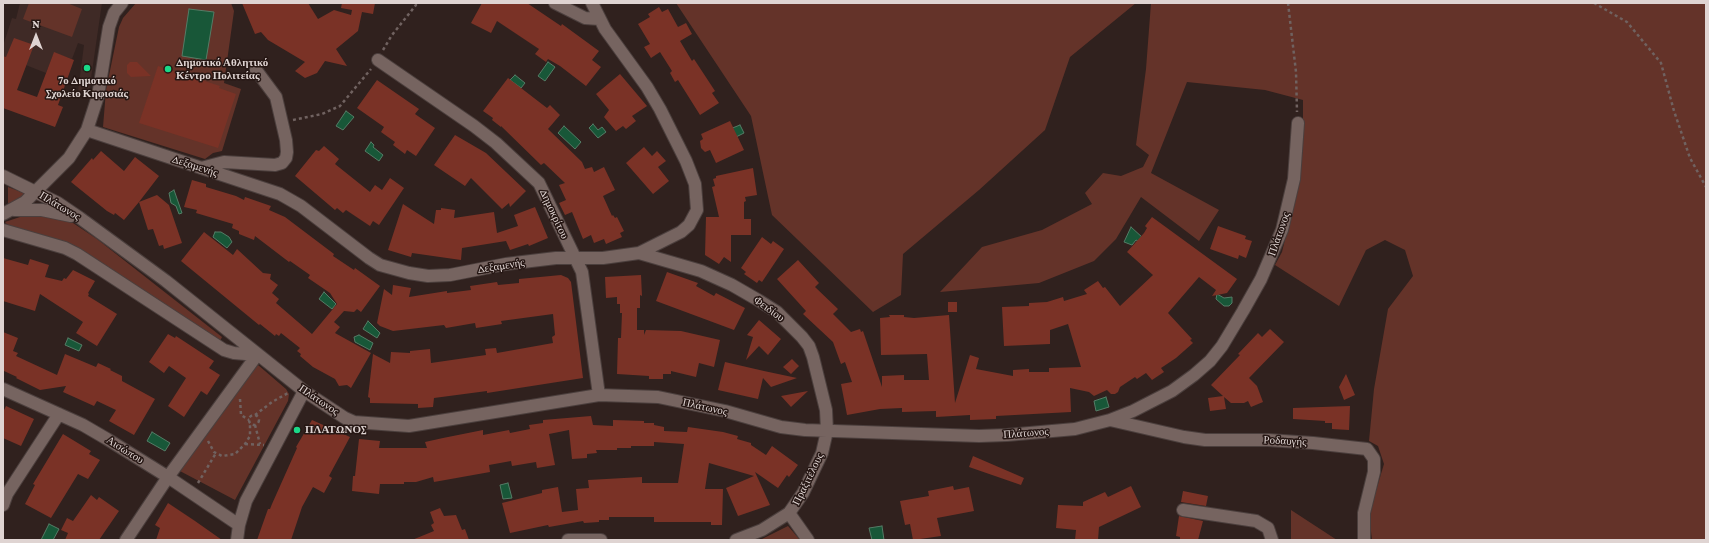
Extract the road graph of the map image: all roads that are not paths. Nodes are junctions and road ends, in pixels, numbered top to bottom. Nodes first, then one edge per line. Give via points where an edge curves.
1 (122, 3) edge
2 (555, 3) edge
3 (592, 3) edge
4 (599, 19) junction
5 (378, 60) road end
6 (256, 70) dead end
7 (1298, 123) road end
8 (87, 130) junction
9 (201, 168) junction
10 (3, 176) edge
11 (35, 191) junction
12 (8, 212) edge
13 (80, 218) junction
14 (3, 230) edge
15 (639, 253) junction
16 (577, 259) junction
17 (257, 355) junction
18 (3, 389) edge
19 (302, 390) junction
20 (598, 395) junction
21 (59, 414) junction
22 (1110, 420) junction
23 (827, 432) junction
24 (168, 476) junction
25 (3, 505) edge
26 (1183, 510) dead end
27 (789, 513) junction
28 (239, 525) junction
29 (126, 540) edge
30 (237, 540) edge
31 (568, 540) edge
32 (601, 540) edge
33 (736, 540) edge
34 (808, 540) edge
35 (1272, 540) edge
36 (1364, 540) edge

1 - 8 street via 114,13 109,27 98,96
2 - 4 street via 585,18
3 - 4 street, Δεξαμενής
4 - 15 street, Δεξαμενής via 660,109 695,184 697,210 689,225 681,232
5 - 16 street, Δημοκρίτου via 474,126 534,178 545,192
6 - 9 street via 276,97 288,152 286,158 282,163 275,165 224,162
7 - 22 street, Πλάτωνος via 1294,179 1282,230 1261,279 1234,328 1222,346 1194,375 1150,403
8 - 9 street, Δεξαμενής
8 - 11 street via 69,158
9 - 16 street, Δεξαμενής via 292,199 369,258 393,269 428,276 450,275 513,263 556,258
10 - 11 street, Πλάτωνος
11 - 12 street via 25,202
11 - 13 street, Πλάτωνος
12 - 13 street via 42,210
13 - 17 street, Πλάτωνος via 166,281
14 - 17 street via 65,248 224,350
15 - 16 street, Δεξαμενής
15 - 23 street, Φειδίου via 701,271 732,285 777,312 809,346 826,410
16 - 20 street, Δημοκρίτου via 582,272
17 - 19 street, Πλάτωνος
17 - 24 street
18 - 21 street, Αισώπου
19 - 20 street, Πλάτωνος via 354,422 409,426
19 - 28 street via 246,501
20 - 23 street, Πλάτωνος via 658,398 725,411 781,427
21 - 24 street, Αισώπου via 107,439
21 - 25 street
22 - 23 street, Πλάτωνος via 1075,429 1007,435
22 - 36 street, Ροδαυγής via 1205,440 1268,440 1367,449 1374,459 1374,472 1364,513
23 - 27 street, Πραξιτέλους via 822,453 803,493
24 - 28 street, Αισώπου
24 - 29 street
26 - 35 street via 1256,521 1268,528
27 - 33 street, Πραξιτέλους via 762,530
27 - 34 street
28 - 30 street
31 - 32 street

